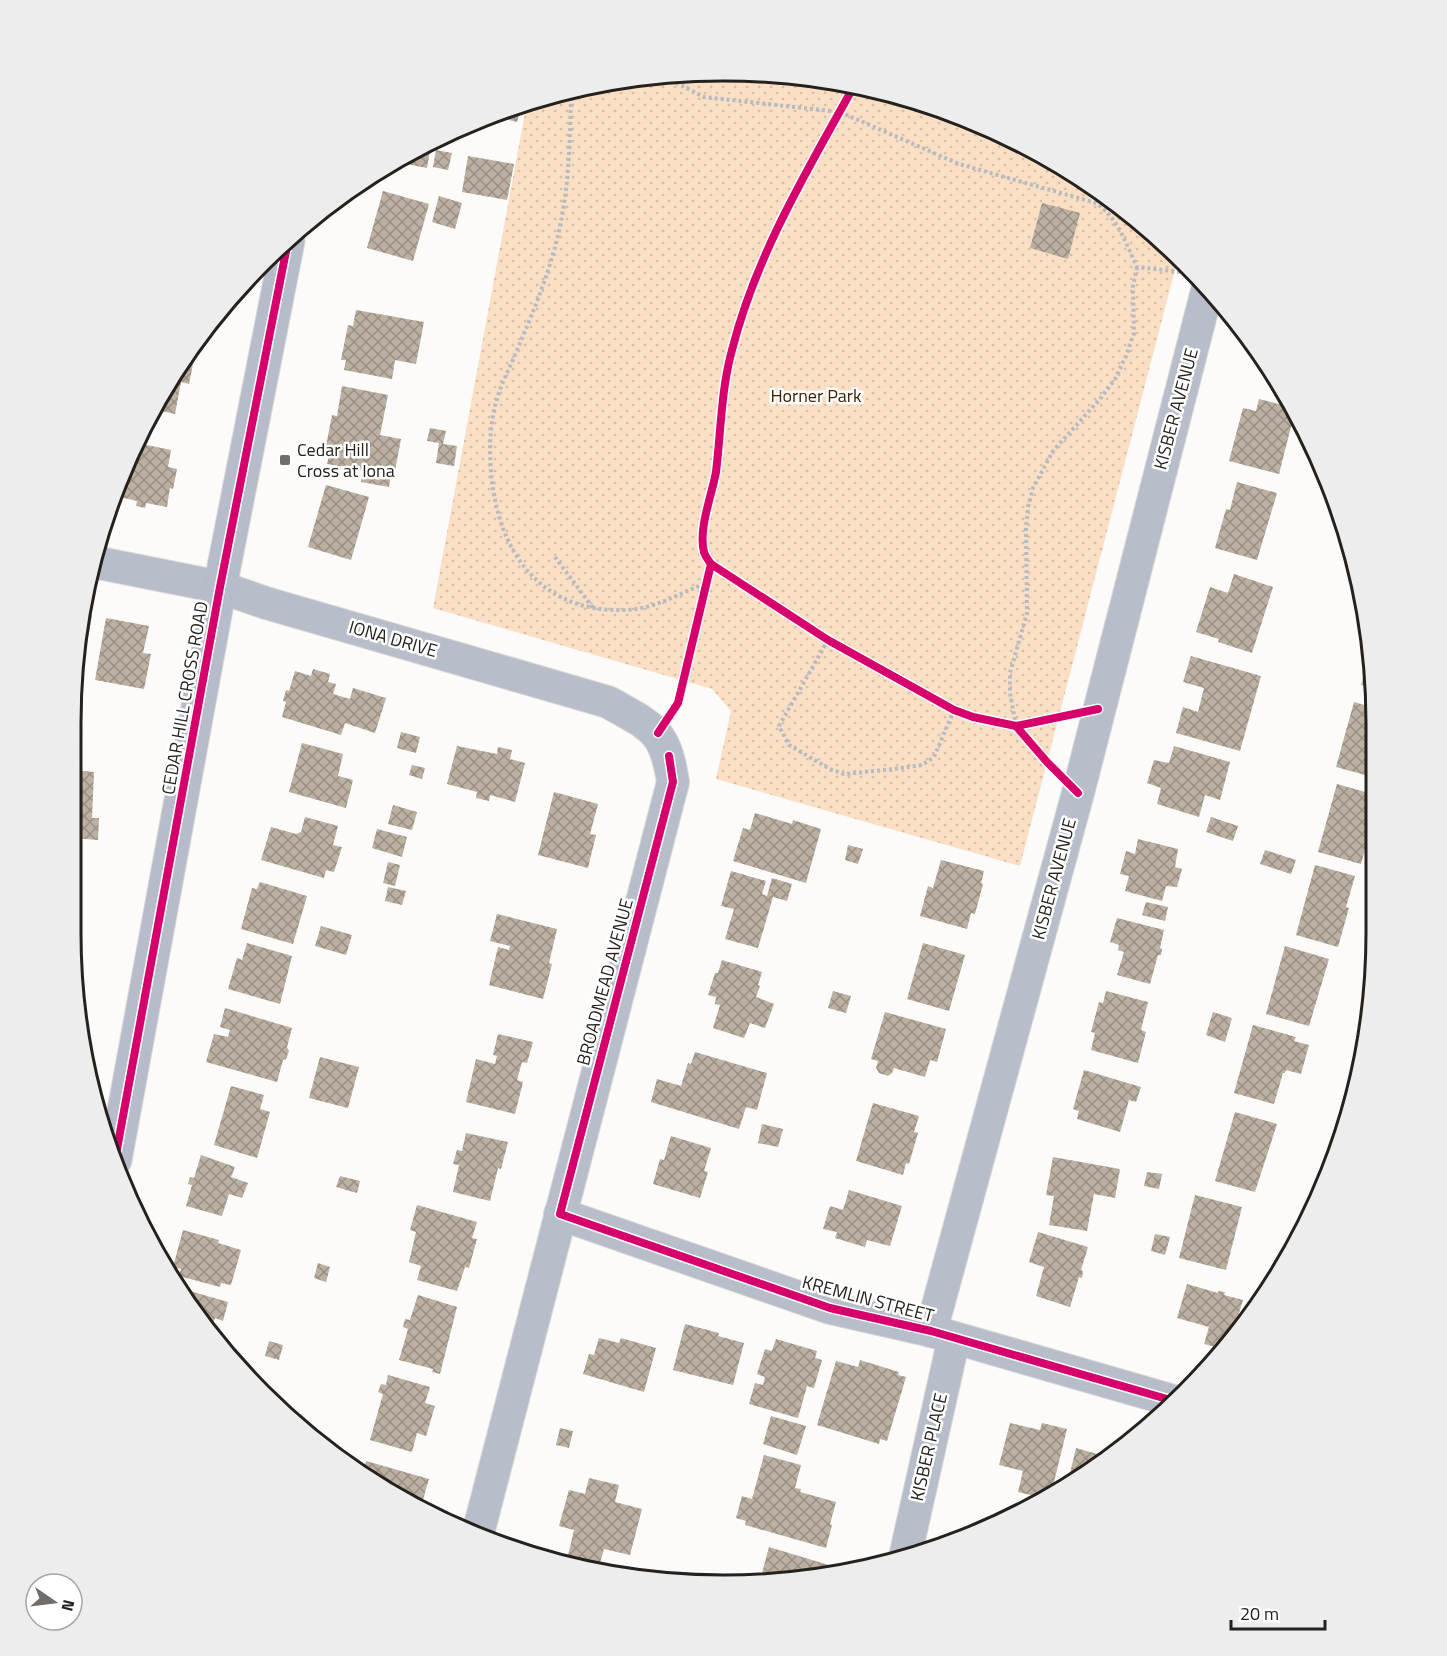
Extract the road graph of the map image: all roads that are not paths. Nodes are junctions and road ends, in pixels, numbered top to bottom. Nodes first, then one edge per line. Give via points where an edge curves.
1 (286, 254) edge
2 (1195, 287) edge
3 (101, 563) edge
4 (220, 587) junction
5 (669, 756) joint
6 (118, 1146) edge
7 (560, 1214) junction
8 (942, 1334) junction
9 (1166, 1399) edge
10 (480, 1527) edge
11 (906, 1548) edge

1 - 4 main road, CEDAR HILL CROSS ROAD
2 - 8 street, KISBER AVENUE via 1075,804
3 - 4 street, IONA DRIVE
4 - 5 street, IONA DRIVE via 608,702 657,733
4 - 6 main road, CEDAR HILL CROSS ROAD
5 - 7 street, BROADMEAD AVENUE via 673,783
7 - 8 street, KREMLIN STREET via 830,1308
7 - 10 street, BROADMEAD AVENUE
8 - 9 street, KREMLIN STREET
8 - 11 street, KISBER PLACE

